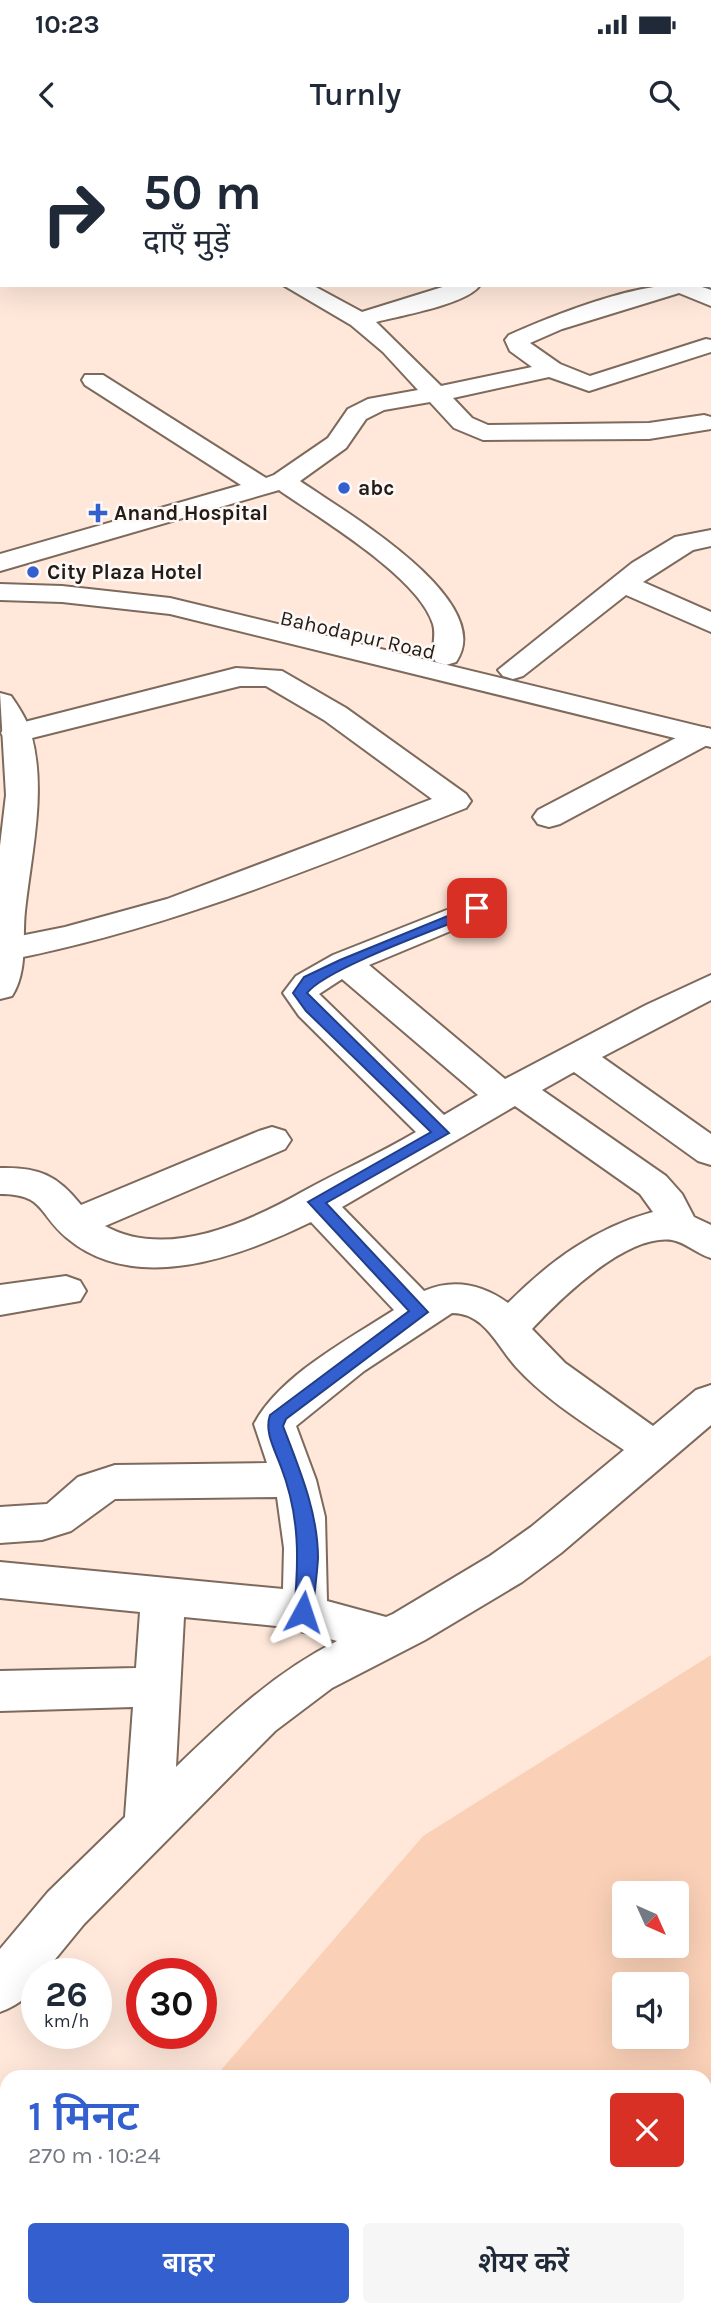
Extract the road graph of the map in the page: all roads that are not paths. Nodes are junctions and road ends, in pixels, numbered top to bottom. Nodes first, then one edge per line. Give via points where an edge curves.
1 (298, 287) edge
2 (464, 287) edge
3 (673, 287) edge
4 (684, 287) edge
5 (711, 299) edge
6 (359, 320) junction
7 (703, 357) dead end
8 (551, 369) junction
9 (94, 380) dead end
10 (436, 396) junction
11 (704, 423) dead end
12 (273, 484) junction
13 (711, 538) edge
14 (0, 563) edge
15 (0, 579) edge
16 (626, 585) junction
17 (0, 592) edge
18 (711, 623) edge
19 (446, 656) junction
20 (513, 670) junction
21 (0, 702) edge
22 (708, 731) edge
23 (16, 733) junction
24 (549, 817) dead end
25 (477, 908) dead end
26 (8, 949) junction
27 (345, 963) junction
28 (711, 986) edge
29 (0, 988) edge
30 (576, 1058) junction
31 (510, 1093) junction
32 (441, 1133) junction
33 (272, 1140) dead end
34 (711, 1152) edge
35 (0, 1181) edge
36 (316, 1202) junction
37 (75, 1223) junction
38 (694, 1235) edge
39 (66, 1291) dead end
40 (0, 1300) edge
41 (420, 1312) junction
42 (511, 1326) junction
43 (711, 1401) edge
44 (656, 1449) junction
45 (295, 1480) junction
46 (0, 1525) edge
47 (0, 1580) edge
48 (163, 1597) junction
49 (303, 1612) junction
50 (390, 1637) junction
51 (157, 1687) junction
52 (0, 1691) edge
53 (149, 1826) junction
54 (0, 1987) edge

1 - 6 street
2 - 6 street
3 - 8 street via 586,313 517,341 524,352
4 - 5 street
6 - 10 street
7 - 8 street via 677,356 589,384
8 - 10 street
9 - 12 street
10 - 11 street via 463,423 483,432 649,431
10 - 12 street via 364,409 337,443
12 - 14 street
12 - 19 street via 390,557 421,585 446,621 450,634
13 - 16 street via 685,543 642,569
15 - 19 street, Bahodapur Road via 160,592 364,633
16 - 18 street
16 - 20 street
17 - 22 street via 170,606
19 - 20 street, Bahodapur Road
20 - 22 street, Bahodapur Road
21 - 23 street
22 - 24 street
23 - 26 street via 22,795
23 - 26 street via 236,677 272,677 335,714 455,801 143,916
25 - 27 street
26 - 29 street
27 - 31 street
27 - 32 street via 309,981 300,993
28 - 30 street
30 - 31 street
30 - 34 street
31 - 32 street
31 - 38 street via 653,1185
32 - 36 street
33 - 37 street
35 - 37 street via 38,1185
36 - 37 street via 223,1242 187,1252 152,1254 114,1247
36 - 41 street
38 - 42 street via 658,1226 630,1233 579,1265
39 - 40 street
41 - 42 street via 459,1296
41 - 45 street via 278,1415 275,1426
42 - 44 street via 512,1337 526,1353
43 - 44 street
44 - 50 street via 506,1569
45 - 46 street via 115,1482 88,1489 56,1519
45 - 49 street via 309,1557
47 - 48 street
48 - 49 street
48 - 51 street
49 - 50 street
50 - 53 street via 316,1674 259,1717
51 - 52 street
51 - 53 street
53 - 54 street via 66,1908

